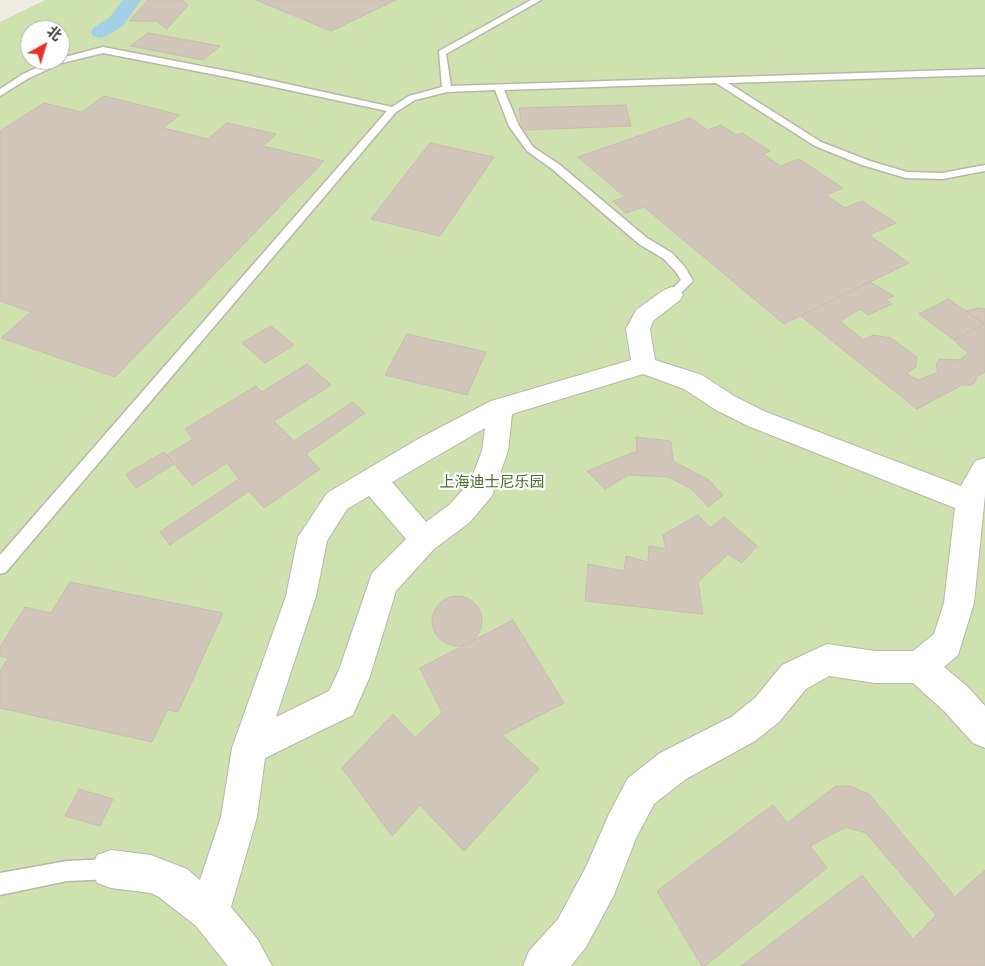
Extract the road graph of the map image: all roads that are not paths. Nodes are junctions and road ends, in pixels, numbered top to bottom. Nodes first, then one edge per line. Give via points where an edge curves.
1 (537, 0) edge
2 (985, 72) edge
3 (719, 80) junction
4 (498, 87) junction
5 (447, 89) junction
6 (0, 93) edge
7 (393, 110) junction
8 (985, 168) edge
9 (672, 294) joint
10 (644, 365) junction
11 (500, 408) junction
12 (985, 469) edge
13 (373, 480) junction
14 (970, 501) junction
15 (424, 540) junction
16 (0, 567) edge
17 (919, 667) junction
18 (985, 731) edge
19 (249, 748) junction
20 (111, 869) joint
21 (0, 884) edge
22 (210, 912) junction
23 (251, 966) edge
24 (544, 966) edge

1 - 5 lane via 442,53
2 - 3 lane
3 - 4 lane
3 - 8 lane via 818,144 866,163 906,174 942,176
4 - 5 lane
4 - 9 lane via 514,126 530,149 643,241 668,256 681,270 687,281
5 - 7 lane via 412,98
6 - 7 lane via 26,76 59,61 102,50
7 - 16 lane
9 - 10 street via 644,316 638,329
10 - 11 street
10 - 14 street via 692,382 757,419
11 - 13 street
11 - 15 street via 495,450 482,488 459,514
12 - 14 street
13 - 15 street
13 - 19 street via 337,502 313,537 302,596
14 - 17 street via 959,603 950,636 947,644
15 - 19 street via 383,583 354,676 341,703
17 - 18 street via 956,699
17 - 24 street via 875,667 827,660 794,677 766,710 743,729 673,766 641,791 572,933
19 - 22 street via 239,817
20 - 21 lane via 67,871
20 - 22 street via 151,874 173,882
22 - 23 street

